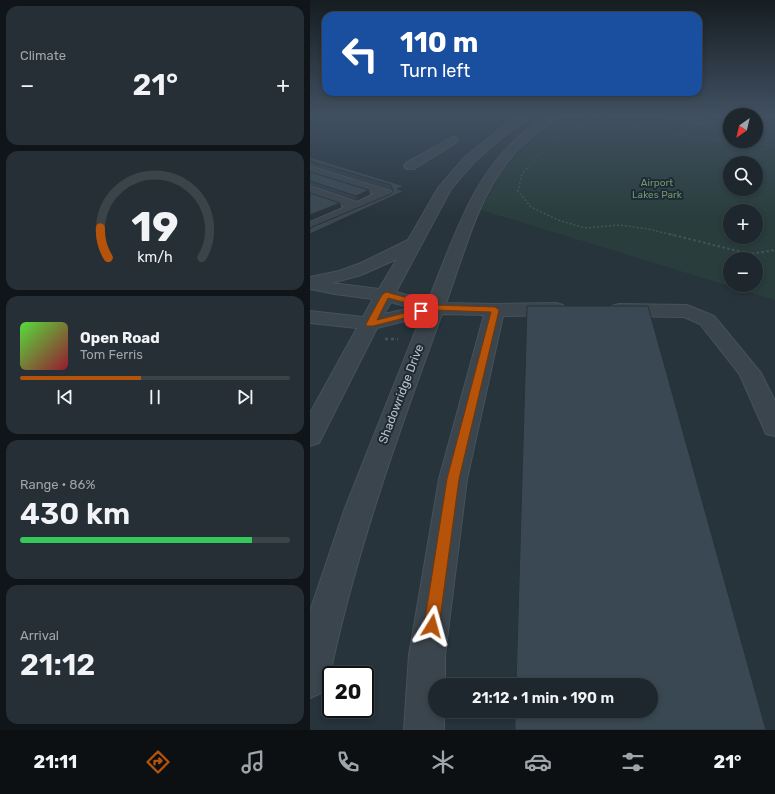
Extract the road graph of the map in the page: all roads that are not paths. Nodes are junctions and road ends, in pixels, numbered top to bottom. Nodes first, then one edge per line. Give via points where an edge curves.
1 (436, 150) edge
2 (481, 150) edge
3 (512, 150) edge
4 (410, 166) dead end
5 (310, 170) edge
6 (310, 190) edge
7 (358, 206) junction
8 (310, 212) edge
9 (330, 219) junction
10 (310, 228) edge
11 (414, 243) junction
12 (310, 282) edge
13 (386, 295) junction
14 (434, 308) junction
15 (578, 309) edge
16 (495, 310) junction
17 (601, 310) edge
18 (310, 317) edge
19 (375, 331) junction
20 (775, 427) edge
21 (310, 436) edge
22 (310, 679) edge
23 (424, 730) edge

1 - 4 street
2 - 11 street via 456,173
3 - 14 street, Shadowridge Drive via 489,179
5 - 7 street via 386,194
6 - 7 street
7 - 9 street
8 - 9 street
9 - 10 street
11 - 12 street via 364,269 341,277
11 - 13 street
12 - 13 street via 335,289
13 - 14 street
13 - 19 street
14 - 16 street
14 - 19 street
14 - 22 street, Shadowridge Drive via 369,479 320,631
15 - 16 street
16 - 23 street via 453,479 427,655
17 - 20 street via 687,311 707,320 750,372
18 - 19 street
19 - 21 street

